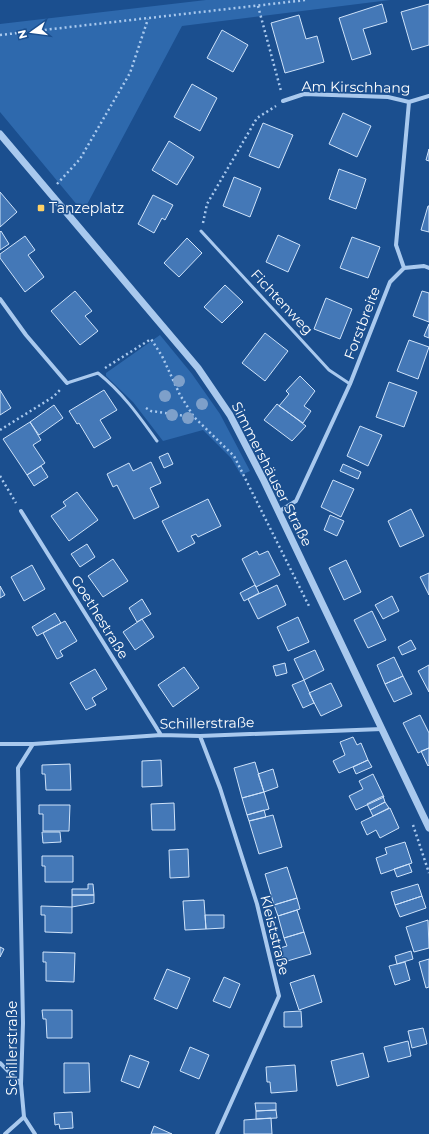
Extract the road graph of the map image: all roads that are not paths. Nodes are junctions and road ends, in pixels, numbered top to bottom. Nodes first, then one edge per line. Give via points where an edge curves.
1 (429, 96) edge
2 (283, 101) road end
3 (409, 102) junction
4 (1, 138) edge
5 (201, 231) road end
6 (404, 268) junction
7 (429, 268) edge
8 (0, 299) edge
9 (67, 383) joint
10 (350, 384) junction
11 (157, 441) dead end
12 (21, 511) road end
13 (278, 512) junction
14 (383, 729) junction
15 (161, 735) junction
16 (200, 736) junction
17 (0, 744) edge
18 (33, 744) junction
19 (429, 828) edge
20 (0, 1063) edge
21 (21, 1084) junction
22 (24, 1117) junction
23 (6, 1134) edge
24 (35, 1134) edge
25 (217, 1134) edge

1 - 3 street, Am Kirschhang
2 - 3 street, Am Kirschhang via 304,94 388,97
3 - 6 street via 396,245
4 - 13 street, Simmershäuser Straße via 50,191 198,368 230,415
5 - 10 lane, Fichtenweg via 329,370
6 - 7 street
6 - 10 street, Forstbreite via 390,282
8 - 9 street via 26,335
9 - 11 lane via 98,373 130,404
10 - 13 street, Forstbreite via 296,501
12 - 15 street, Goethestraße
13 - 14 street, Simmershäuser Straße
14 - 16 street, Schillerstraße
14 - 19 street, Simmershäuser Straße
15 - 16 street, Schillerstraße
15 - 18 street, Schillerstraße
16 - 25 street, Kleiststraße via 220,788 257,904 278,996
17 - 18 street, Schillerstraße
18 - 21 street, Schillerstraße via 18,768 23,1023
20 - 21 street
21 - 22 street, Schillerstraße
22 - 23 street
22 - 24 street

